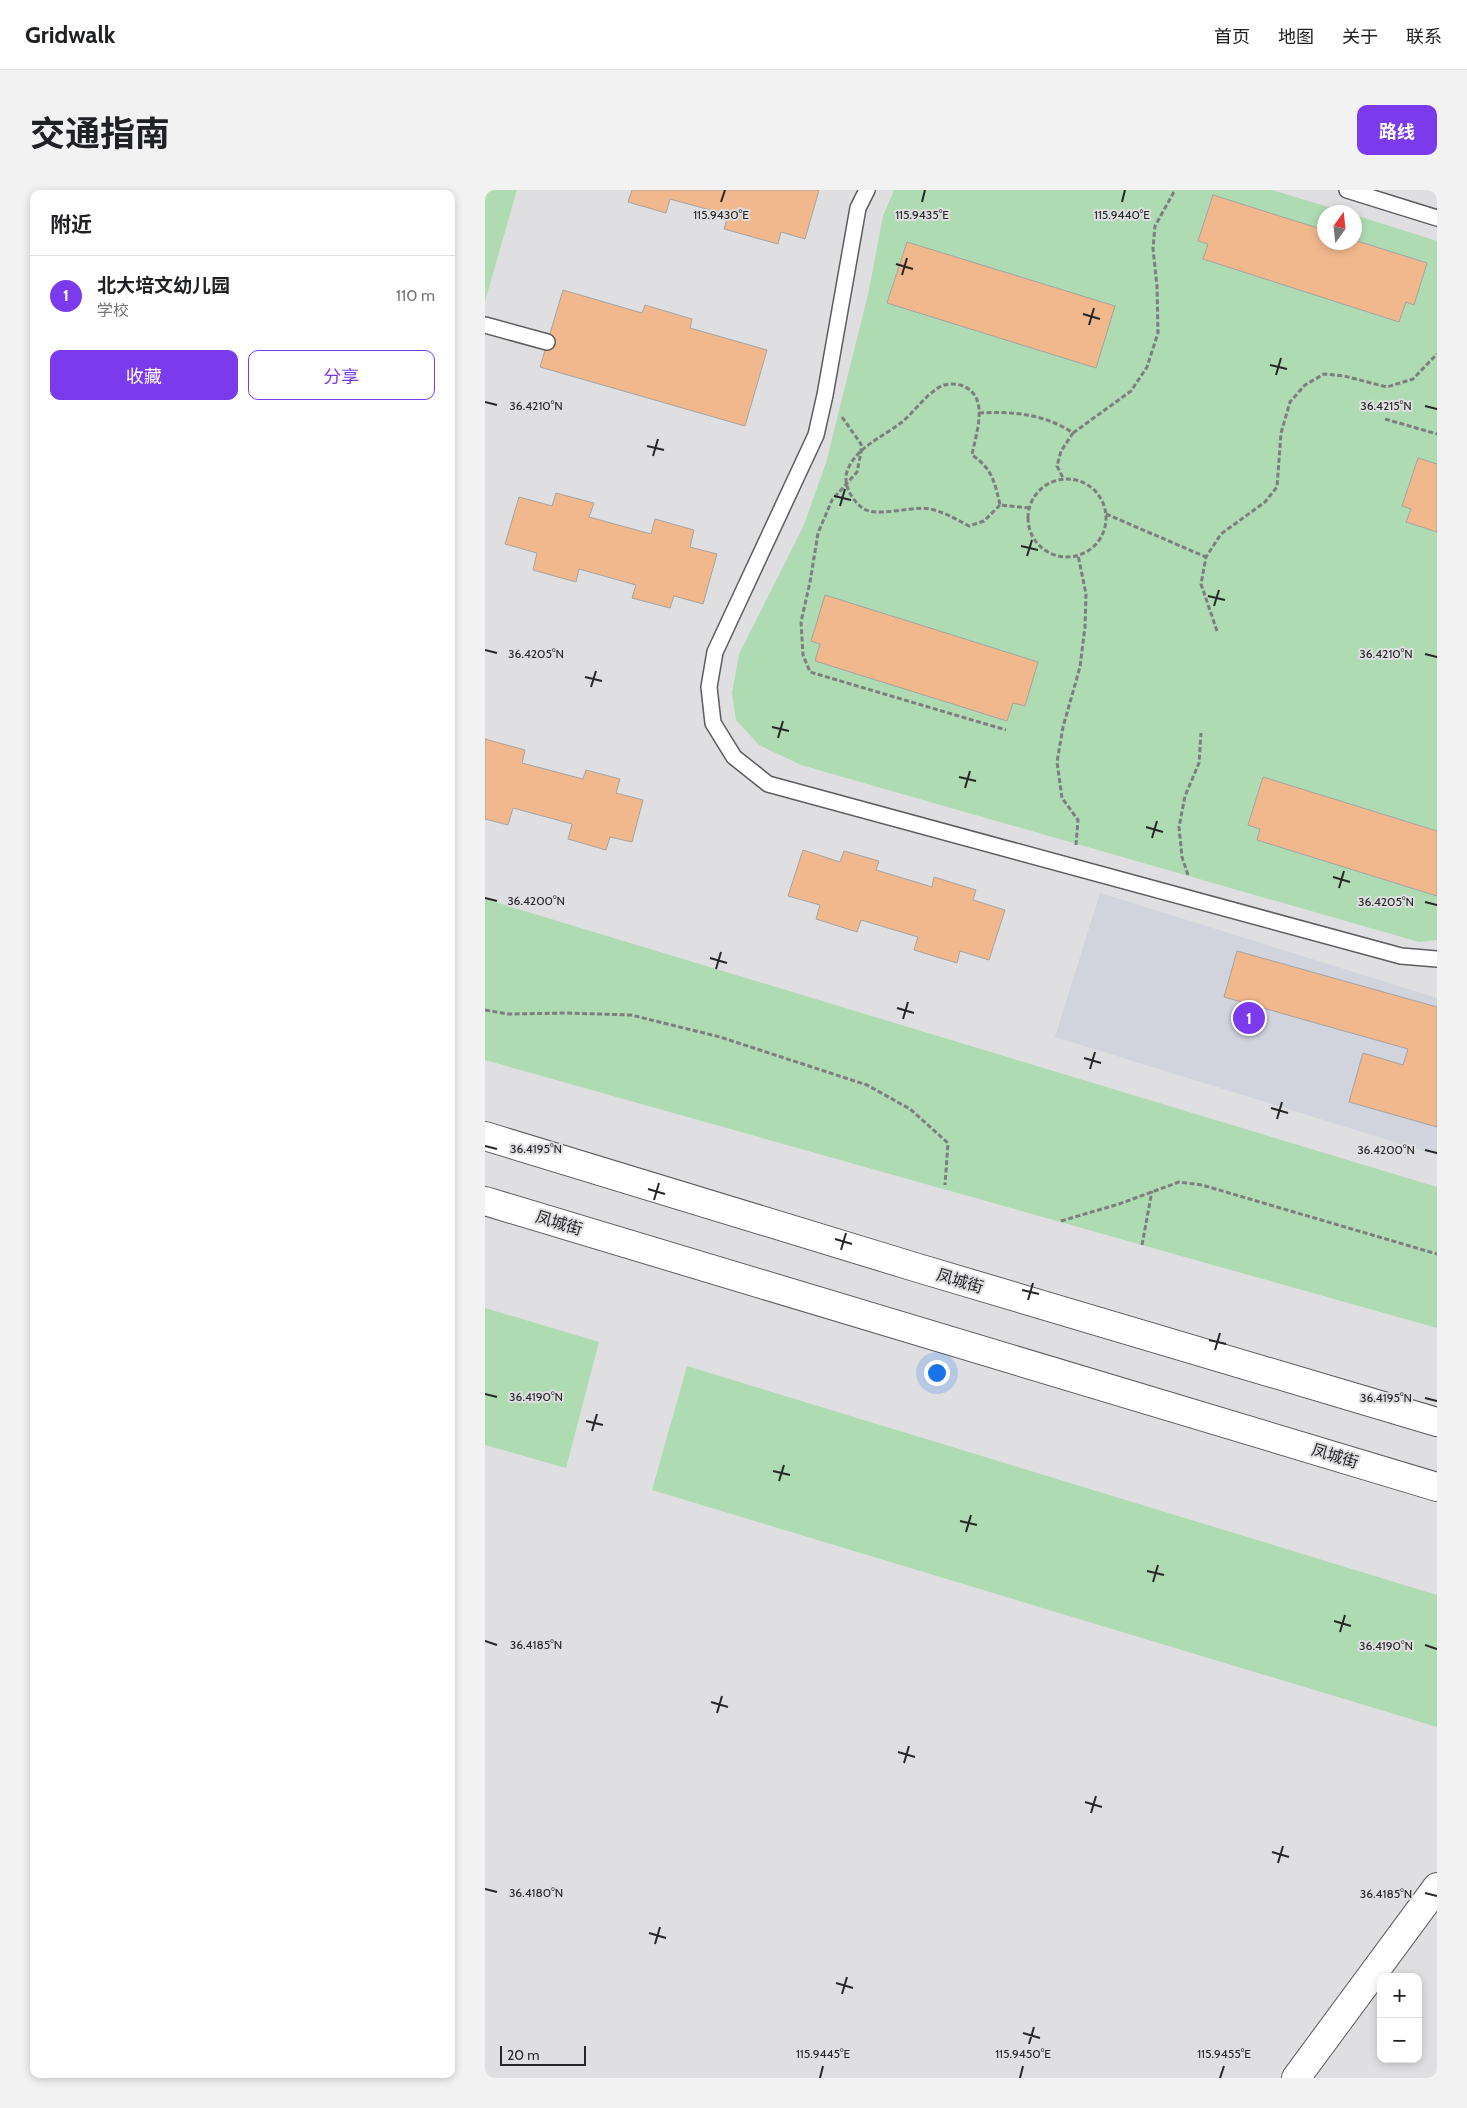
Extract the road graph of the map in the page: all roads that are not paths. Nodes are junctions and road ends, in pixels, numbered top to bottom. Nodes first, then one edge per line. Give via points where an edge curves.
1 (867, 190) edge
2 (1347, 190) edge
3 (1400, 190) edge
4 (1395, 205) junction
5 (1437, 218) edge
6 (485, 324) edge
7 (547, 342) dead end
8 (1437, 959) edge
9 (485, 1136) edge
10 (485, 1201) edge
11 (1437, 1422) edge
12 (1437, 1487) edge
13 (1437, 1887) edge
14 (1296, 2078) edge

1 - 8 lane via 858,208 816,435 715,652 709,687 713,722 734,757 768,784 1401,956
2 - 4 lane
3 - 4 lane
4 - 5 lane
6 - 7 lane
9 - 11 main road, 凤城街
10 - 12 main road, 凤城街
13 - 14 main road

